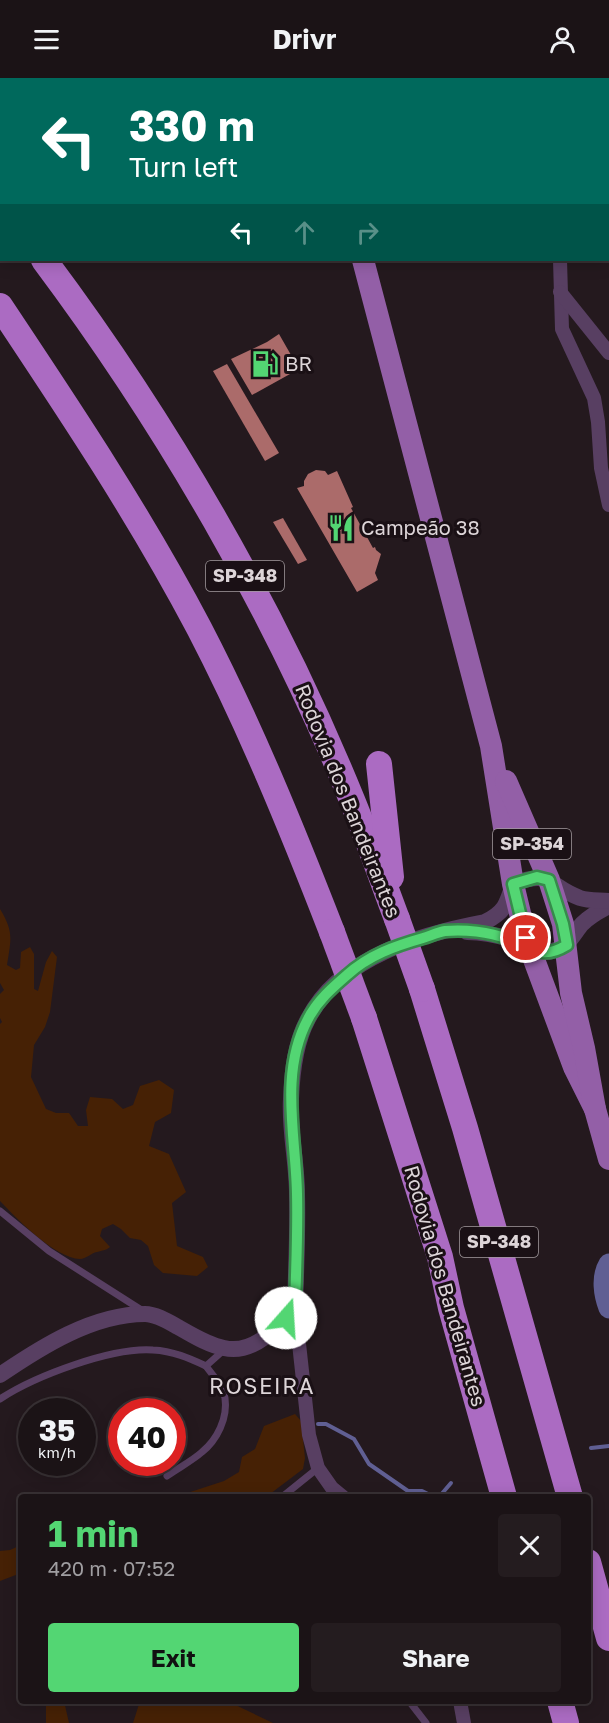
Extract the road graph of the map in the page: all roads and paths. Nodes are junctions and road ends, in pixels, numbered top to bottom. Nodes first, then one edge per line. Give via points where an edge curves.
1 (45, 261) edge
2 (363, 261) edge
3 (560, 261) edge
4 (560, 292) junction
5 (0, 306) edge
6 (609, 353) edge
7 (609, 505) edge
8 (491, 746) junction
9 (379, 764) dead end
10 (549, 880) junction
11 (513, 884) junction
12 (609, 901) edge
13 (609, 906) edge
14 (396, 916) junction
15 (445, 931) junction
16 (567, 945) junction
17 (531, 951) junction
18 (595, 1109) junction
19 (609, 1159) edge
20 (0, 1211) edge
21 (295, 1307) junction
22 (148, 1313) junction
23 (225, 1349) junction
24 (206, 1366) junction
25 (0, 1376) edge
26 (0, 1399) edge
27 (186, 1463) edge
28 (318, 1468) junction
29 (286, 1494) edge
30 (339, 1494) edge
31 (503, 1494) edge
32 (569, 1494) edge
33 (591, 1573) edge
34 (609, 1638) edge
35 (410, 1704) edge
36 (461, 1704) edge
37 (561, 1704) edge
38 (426, 1723) edge
39 (464, 1723) edge
40 (566, 1723) edge

1 - 14 highway, Rodovia dos Bandeirantes / SP-348 via 112,354 202,499 246,579 325,739
2 - 8 main road, SP-354
3 - 4 street
4 - 6 street
4 - 7 street via 562,328 594,398
5 - 31 highway, Rodovia dos Bandeirantes / SP-348, bridge via 90,439 198,627 284,809 364,1018 440,1257
8 - 10 main road, SP-354
8 - 11 main road, SP-354
9 - 14 highway
10 - 11 street via 537,877
10 - 12 street via 582,898
10 - 16 main road, SP-354
11 - 15 street via 507,903 495,917
11 - 17 main road, SP-354
13 - 16 street via 582,924
14 - 32 highway, Rodovia dos Bandeirantes / SP-348, bridge via 478,1172
15 - 17 street via 487,933
15 - 21 street via 390,948 357,966 324,995 299,1041 291,1102 297,1193
16 - 17 street via 549,953
16 - 18 main road, SP-354 via 571,993
17 - 18 main road, SP-354 via 574,1067
18 - 19 main road, SP-354
20 - 22 lane via 49,1251
21 - 23 street via 268,1336 243,1348
21 - 28 street via 309,1435
22 - 23 street
22 - 25 street via 120,1316 76,1331 41,1348
23 - 24 lane
24 - 26 lane via 176,1353 129,1351 73,1366
24 - 27 lane via 220,1386 225,1411 216,1436 202,1453
28 - 29 lane
28 - 30 street
33 - 34 highway
35 - 38 lane
36 - 39 street
37 - 40 highway

